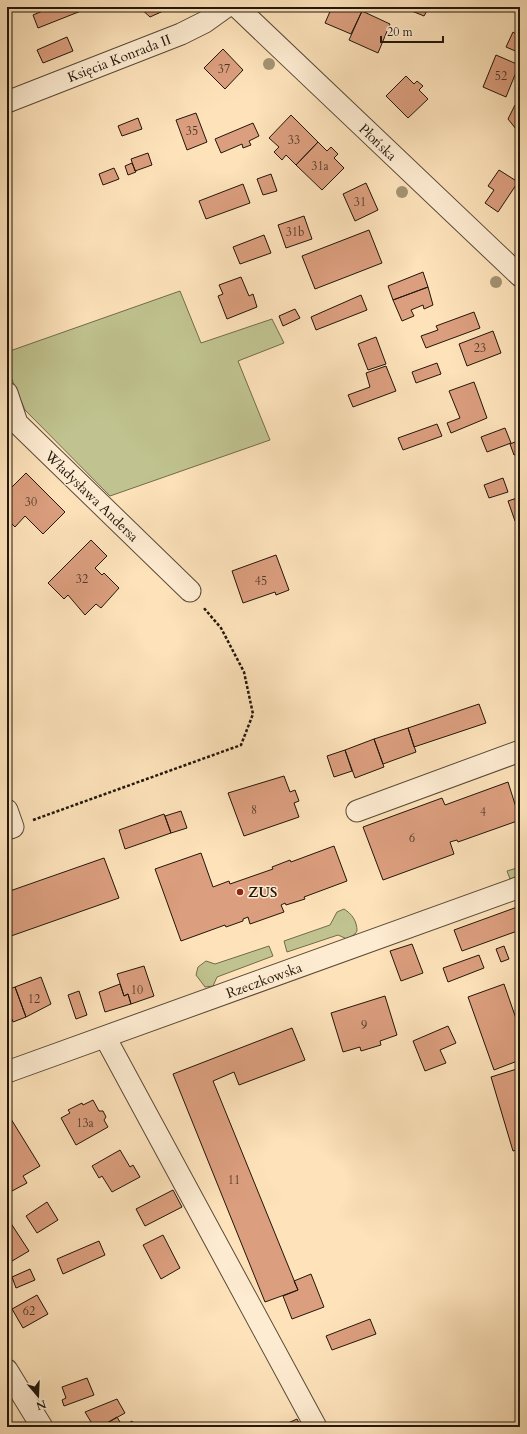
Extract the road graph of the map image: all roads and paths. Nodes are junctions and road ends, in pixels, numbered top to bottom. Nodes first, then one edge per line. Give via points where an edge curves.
1 (226, 7) edge
2 (237, 7) edge
3 (7, 102) edge
4 (520, 276) edge
5 (7, 393) edge
6 (190, 591) joint
7 (520, 751) edge
8 (357, 811) dead end
9 (9, 822) edge
10 (520, 887) edge
11 (105, 1037) junction
12 (7, 1072) edge
13 (7, 1370) edge
14 (42, 1427) edge
15 (316, 1427) edge

1 - 3 street, Księcia Konrada II via 205,22 181,34
2 - 4 street, Płońska
5 - 6 street, Władysława Andersa via 16,423
6 - 9 path via 221,628 244,672 253,714 241,745
7 - 8 street
10 - 11 street, Rzeczkowska
11 - 12 street, Rzeczkowska
11 - 15 street
13 - 14 street

